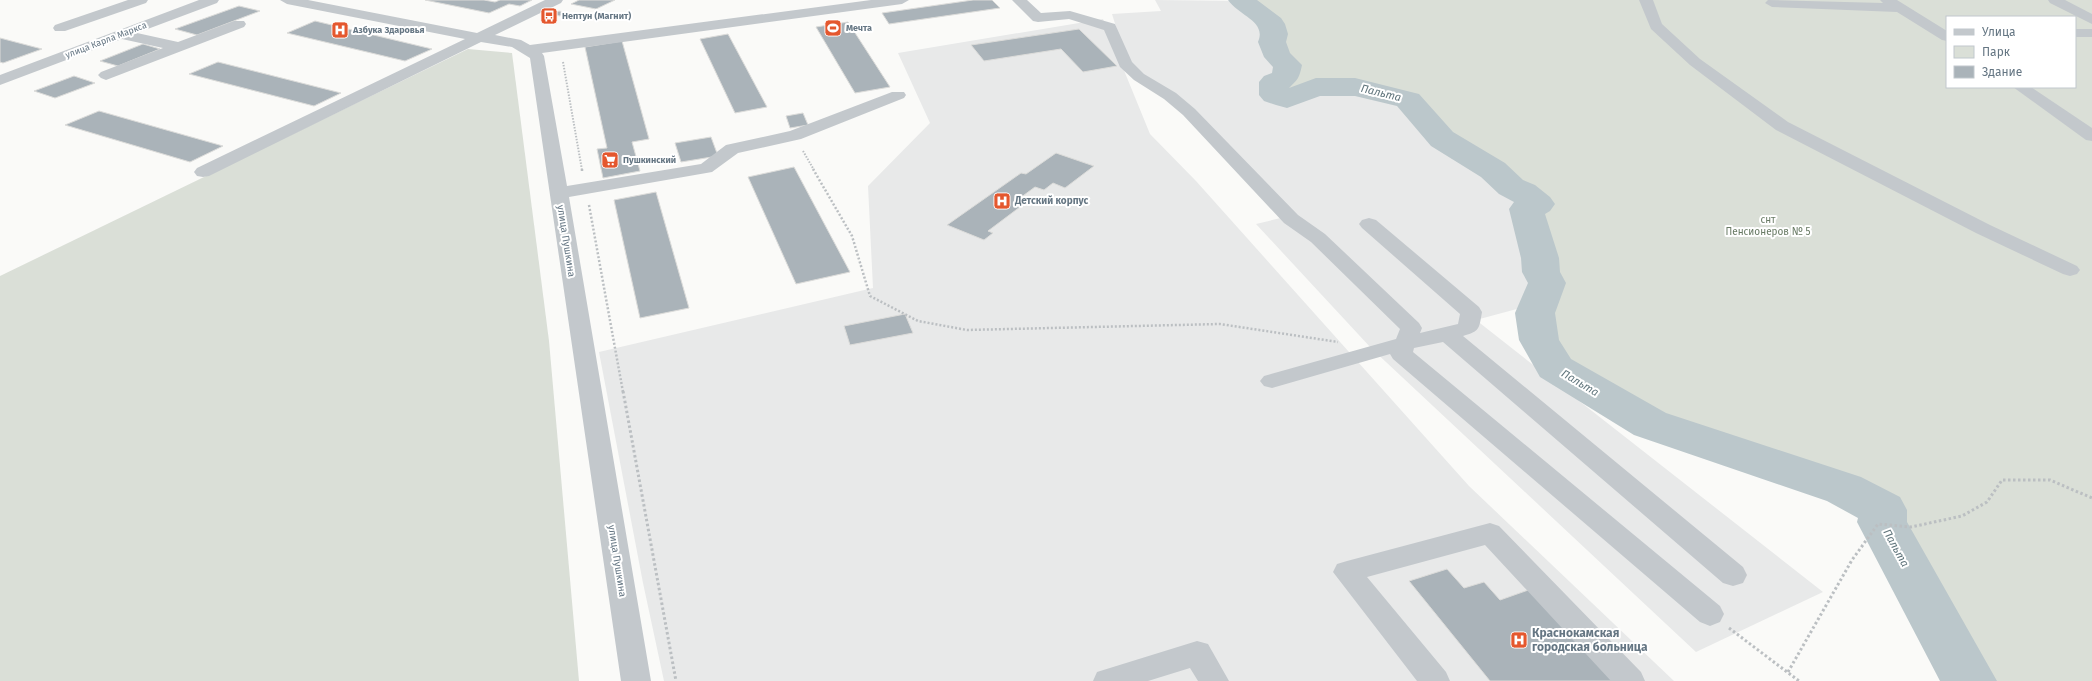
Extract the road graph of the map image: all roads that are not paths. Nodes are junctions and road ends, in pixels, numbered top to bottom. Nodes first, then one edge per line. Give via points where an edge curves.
1 (141, 0) edge
2 (212, 0) edge
3 (287, 0) edge
4 (359, 0) edge
5 (556, 0) edge
6 (1019, 0) edge
7 (1646, 0) edge
8 (2055, 0) edge
9 (896, 1) edge
10 (318, 3) edge
11 (1772, 3) dead end
12 (1893, 4) edge
13 (335, 10) junction
14 (2092, 20) edge
15 (239, 24) dead end
16 (1931, 27) junction
17 (60, 28) dead end
18 (1946, 28) edge
19 (2076, 33) edge
20 (2092, 33) edge
21 (120, 34) junction
22 (1946, 36) edge
23 (477, 37) junction
24 (179, 47) junction
25 (528, 50) junction
26 (106, 75) dead end
27 (0, 80) edge
28 (2023, 88) edge
29 (898, 95) dead end
30 (2092, 136) edge
31 (203, 172) dead end
32 (558, 194) junction
33 (1369, 224) dead end
34 (2070, 270) dead end
35 (1448, 334) junction
36 (1405, 342) junction
37 (1272, 381) dead end
38 (1733, 574) dead end
39 (1710, 614) road end
40 (636, 681) edge
41 (1108, 681) edge
42 (1214, 681) edge
43 (1435, 681) edge
44 (1630, 681) edge

1 - 17 street
2 - 21 street, улица Карла Маркса
3 - 10 street
4 - 13 street
5 - 23 street
6 - 36 street via 1038,18 1070,15 1110,27 1125,64 1189,112 1291,219 1318,238 1411,328
7 - 34 street via 1656,26 1695,62 1782,126 1983,229
8 - 14 street
9 - 25 street
10 - 13 street
11 - 12 street
12 - 16 street
13 - 23 street
15 - 24 street
16 - 18 street
16 - 22 street
19 - 20 street
21 - 24 street
21 - 27 street, улица Карла Маркса
23 - 25 street via 516,43
23 - 31 street
24 - 26 street
25 - 32 street, улица Пушкина via 536,56
28 - 30 street
29 - 32 street via 795,135 732,149 706,168
32 - 40 street, улица Пушкина
33 - 35 street via 1471,312 1468,328
35 - 36 street
35 - 38 street
36 - 37 street
36 - 39 street via 1401,354
41 - 42 street via 1197,653
43 - 44 street via 1347,572 1490,533

